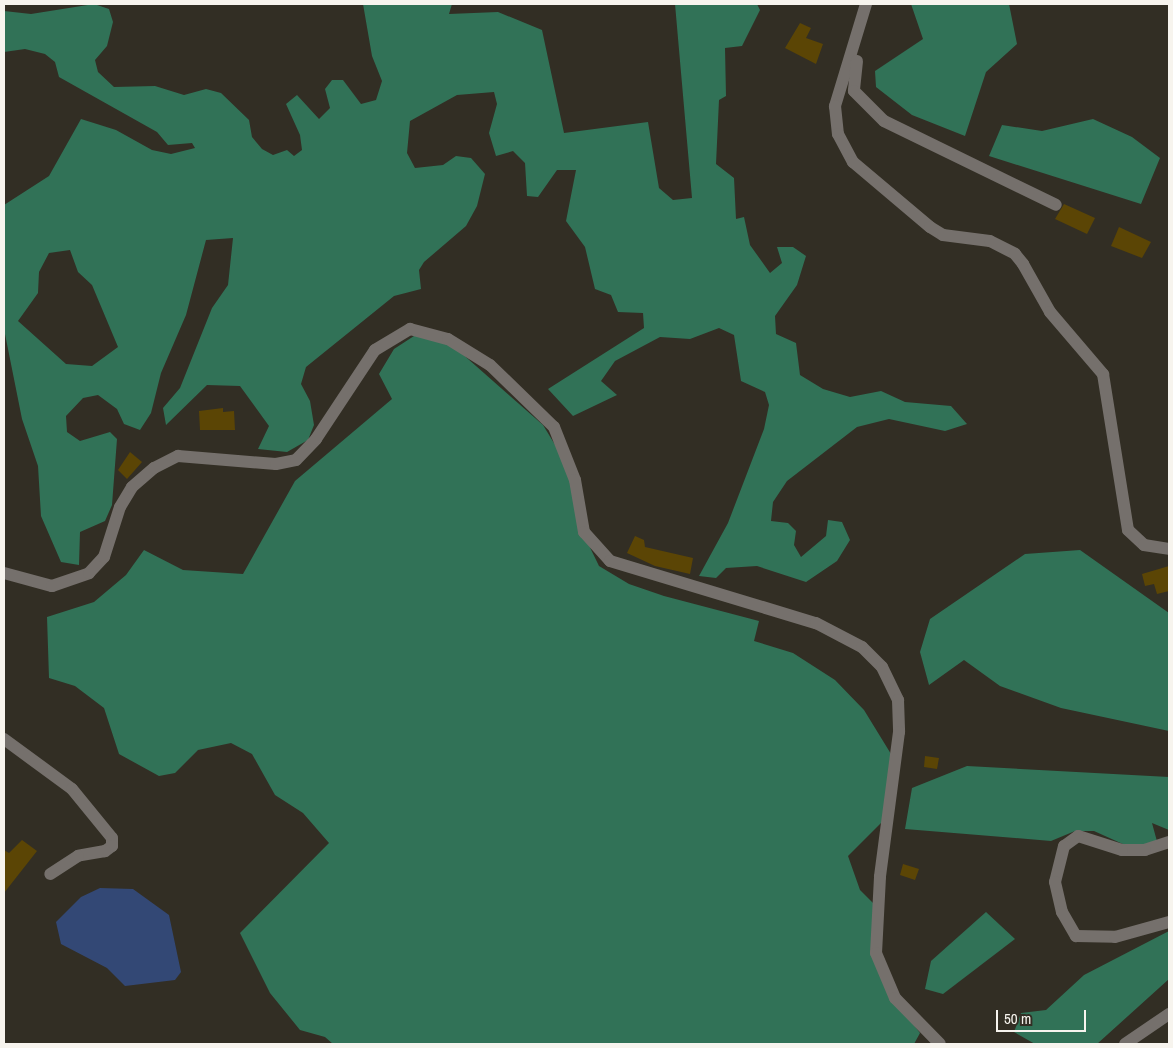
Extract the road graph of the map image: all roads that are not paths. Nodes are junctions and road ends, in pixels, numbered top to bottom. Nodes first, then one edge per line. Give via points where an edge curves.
1 (866, 4) edge
2 (872, 4) edge
3 (1056, 205) dead end
4 (1169, 549) edge
5 (4, 573) edge
6 (4, 739) edge
7 (1169, 842) edge
8 (50, 874) dead end
9 (1169, 922) edge
10 (1169, 1014) edge
11 (940, 1044) edge
12 (1125, 1044) edge

1 - 4 street via 835,106 844,146 866,175 930,227 944,235 990,241 1014,254 1024,264 1050,312 1103,374 1128,530 1144,545
2 - 3 street via 852,81 860,102 921,143
5 - 11 street via 52,586 89,573 104,557 120,507 132,487 154,468 178,456 276,464 296,460 316,440 375,350 410,329 448,339 490,365 554,426 575,480 584,532 610,561 816,623 862,647 882,667 898,700 899,732 880,877 876,953 895,998
6 - 8 street via 72,789 112,838 112,846 105,851 78,856
7 - 9 street via 1145,850 1122,850 1078,836 1064,846 1055,882 1062,912 1076,936 1116,937
10 - 12 street via 1153,1021

